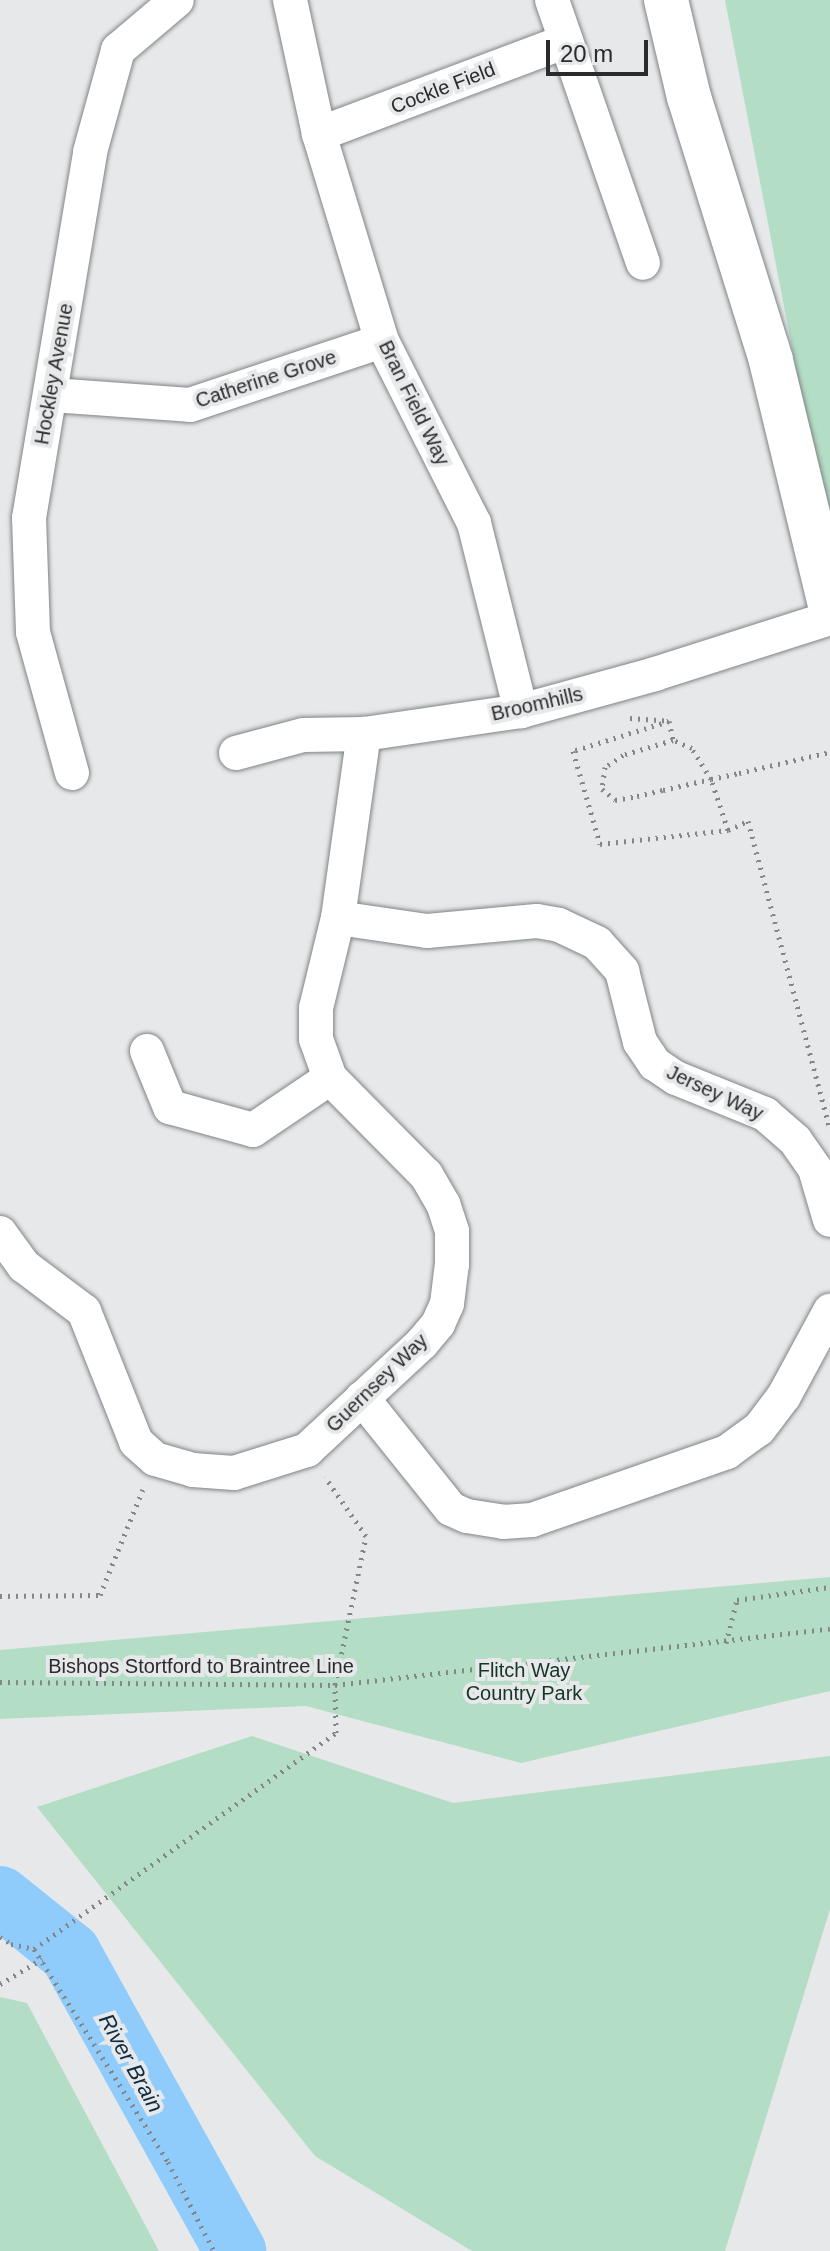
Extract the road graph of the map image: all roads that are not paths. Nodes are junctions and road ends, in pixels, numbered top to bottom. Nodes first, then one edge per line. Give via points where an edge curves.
1 (177, 0) edge
2 (290, 0) edge
3 (552, 0) edge
4 (666, 0) edge
5 (566, 41) junction
6 (319, 134) junction
7 (643, 263) dead end
8 (382, 341) junction
9 (52, 395) junction
10 (830, 605) edge
11 (830, 618) edge
12 (521, 711) junction
13 (364, 734) junction
14 (236, 753) dead end
15 (72, 773) dead end
16 (338, 918) junction
17 (147, 1051) dead end
18 (330, 1078) junction
19 (830, 1220) edge
20 (0, 1233) edge
21 (830, 1311) edge
22 (362, 1398) junction

1 - 9 street, Hockley Avenue via 118,50 90,152
2 - 6 street, Bran Field Way
3 - 5 street
4 - 10 main road via 689,97 771,361
5 - 6 street, Cockle Field
5 - 7 street
6 - 8 street, Bran Field Way
8 - 9 street, Catherine Grove via 190,405
8 - 12 street, Bran Field Way via 474,523
9 - 15 street, Hockley Avenue via 29,518 33,632
11 - 12 street, Broomhills
12 - 13 street, Broomhills
13 - 14 street, Broomhills via 303,735
13 - 16 street, Guernsey Way
16 - 18 street, Guernsey Way via 316,1008 316,1039
16 - 19 street, Jersey Way via 427,931 537,921 597,943 622,971 640,1042 655,1064 676,1078 765,1114 795,1140 815,1169
17 - 18 street via 170,1107 253,1130
18 - 22 street, Guernsey Way via 426,1175 452,1231 447,1304 438,1324
20 - 22 street, Guernsey Way via 24,1266 84,1311 136,1442 155,1459 193,1470 234,1473 307,1450
21 - 22 street via 784,1396 759,1429 727,1452 532,1520 503,1522 451,1509

